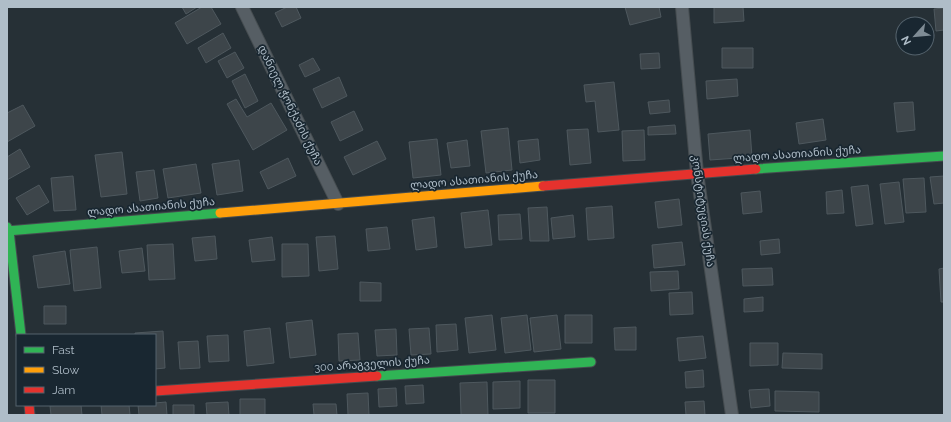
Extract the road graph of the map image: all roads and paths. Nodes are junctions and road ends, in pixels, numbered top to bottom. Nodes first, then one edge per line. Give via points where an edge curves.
1 (242, 7) edge
2 (682, 7) edge
3 (944, 156) edge
4 (697, 173) junction
5 (338, 204) junction
6 (8, 230) edge
7 (21, 334) edge
8 (591, 362) dead end
9 (156, 391) edge
10 (732, 415) edge

1 - 5 street, დანიელ ჭონქაძის ქუჩა
2 - 4 street, კონსტიტუციას ქუჩა
3 - 4 street, ლადო ასათიანის ქუჩა
4 - 5 street, ლადო ასათიანის ქუჩა
4 - 10 street, კონსტიტუციას ქუჩა
5 - 6 street, ლადო ასათიანის ქუჩა
6 - 7 street
8 - 9 street, 300 არაგველის ქუჩა

